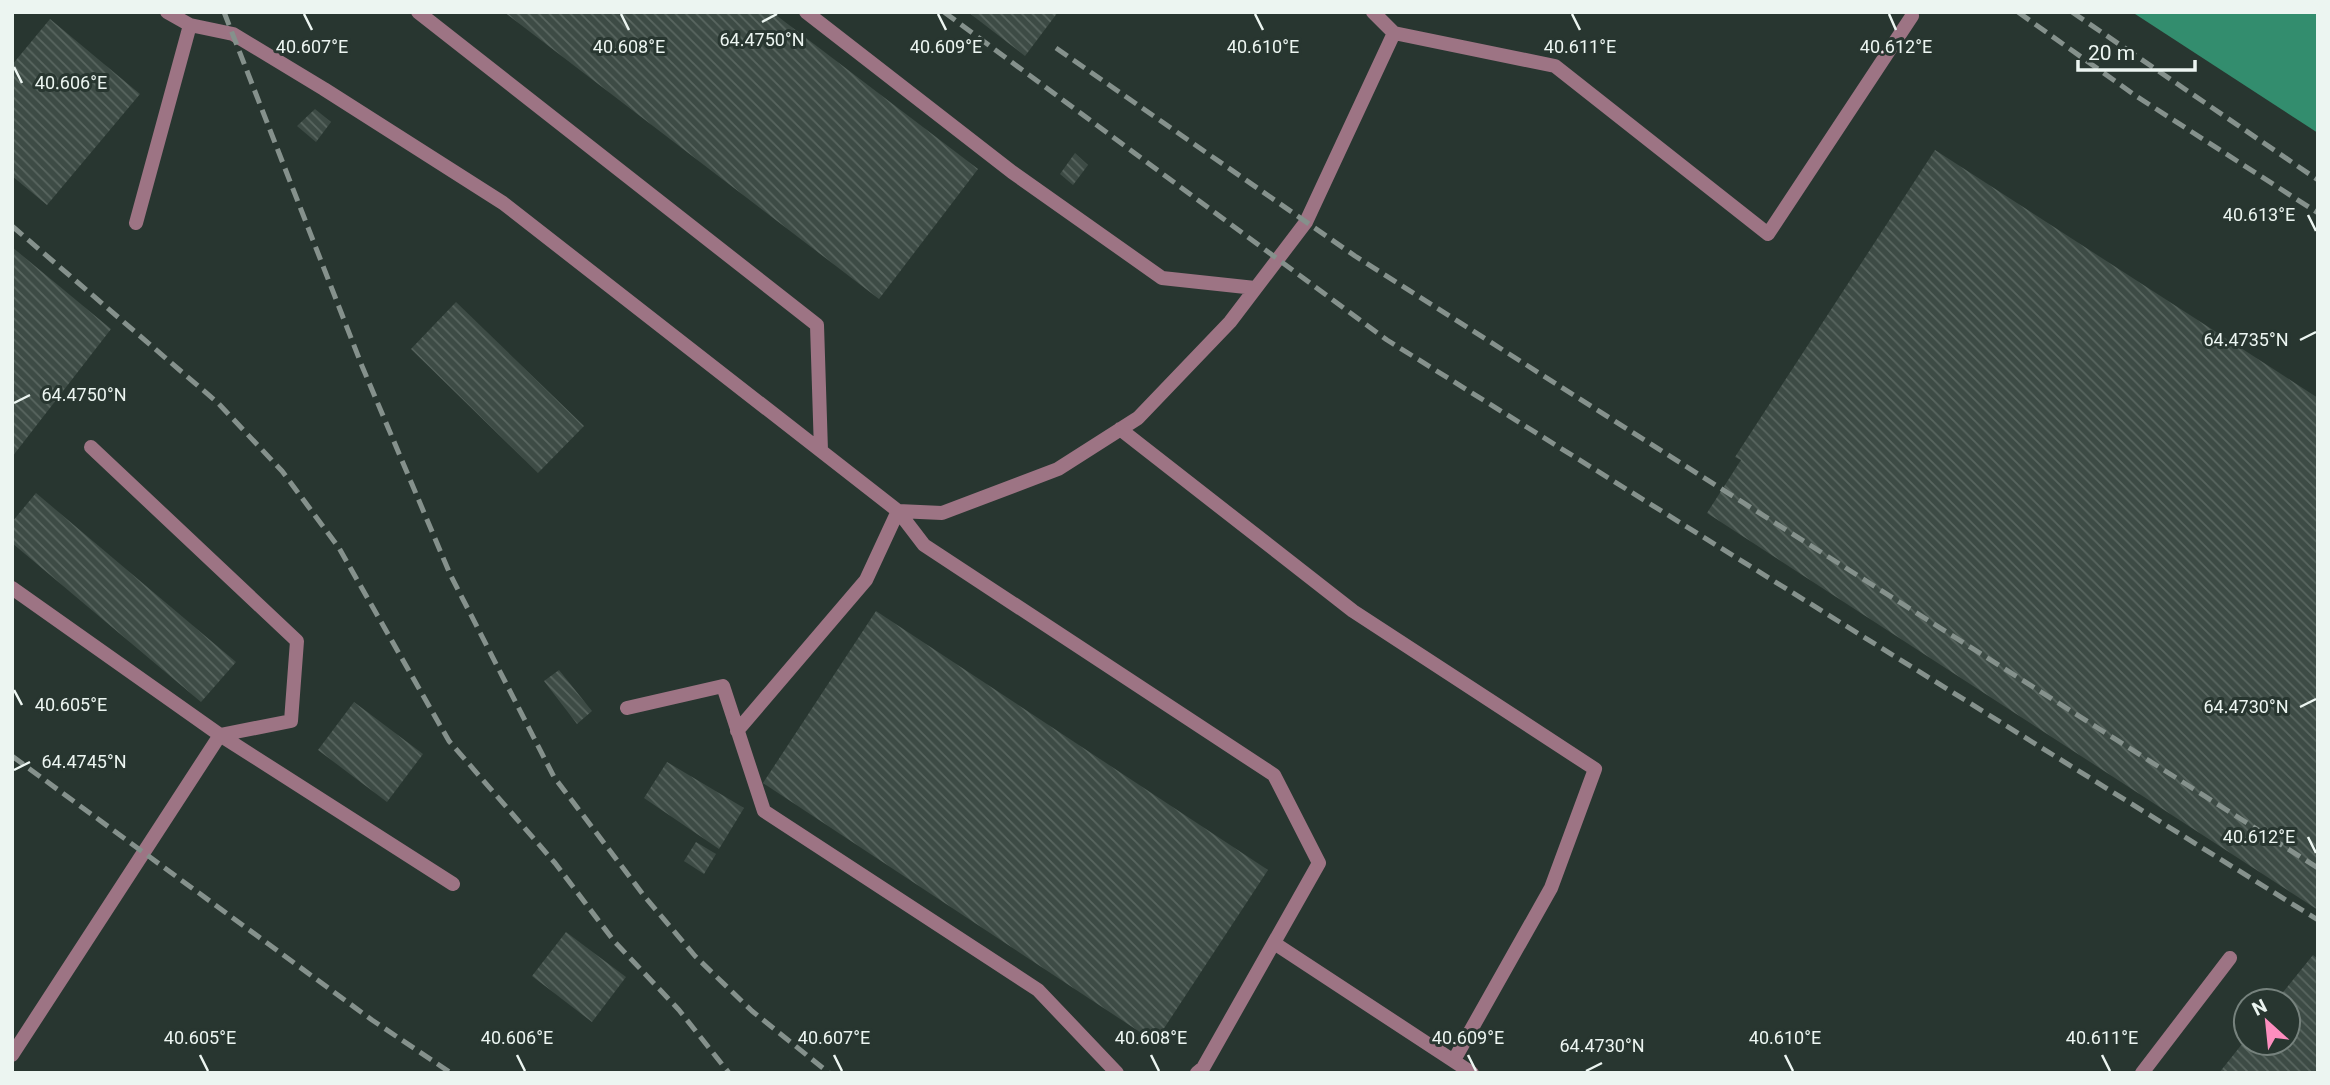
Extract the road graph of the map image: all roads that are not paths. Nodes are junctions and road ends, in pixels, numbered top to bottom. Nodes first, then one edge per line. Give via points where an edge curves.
1 (167, 12) edge
2 (418, 12) edge
3 (806, 12) edge
4 (1373, 12) edge
5 (1912, 16) dead end
6 (190, 25) junction
7 (1394, 33) junction
8 (136, 223) dead end
9 (1255, 288) junction
10 (1120, 429) junction
11 (91, 447) dead end
12 (821, 451) junction
13 (898, 511) junction
14 (12, 587) edge
15 (627, 708) dead end
16 (737, 731) junction
17 (219, 735) junction
18 (453, 884) dead end
19 (1274, 943) junction
20 (2230, 958) dead end
21 (12, 1055) edge
22 (1454, 1060) junction
23 (1203, 1071) edge
24 (1116, 1073) edge
25 (1472, 1073) edge
26 (2143, 1073) edge

1 - 6 lane
2 - 12 lane via 817,325
3 - 9 lane via 1012,172 1162,278
4 - 7 lane
5 - 7 lane via 1768,234 1555,66
6 - 8 lane
6 - 12 lane via 233,34 502,203
7 - 9 lane via 1306,222
9 - 10 lane via 1230,322 1138,418
10 - 13 lane via 1058,469 942,513
10 - 22 lane via 1353,611 1595,769 1551,888
11 - 17 lane via 298,641 291,721
12 - 13 lane
13 - 16 lane via 866,580
13 - 19 lane via 924,545 1275,775 1319,863
14 - 17 lane
15 - 16 lane via 723,686
16 - 24 lane via 764,811 1038,990
17 - 18 lane
17 - 21 lane
19 - 22 lane
19 - 23 lane
20 - 26 lane
22 - 25 lane

